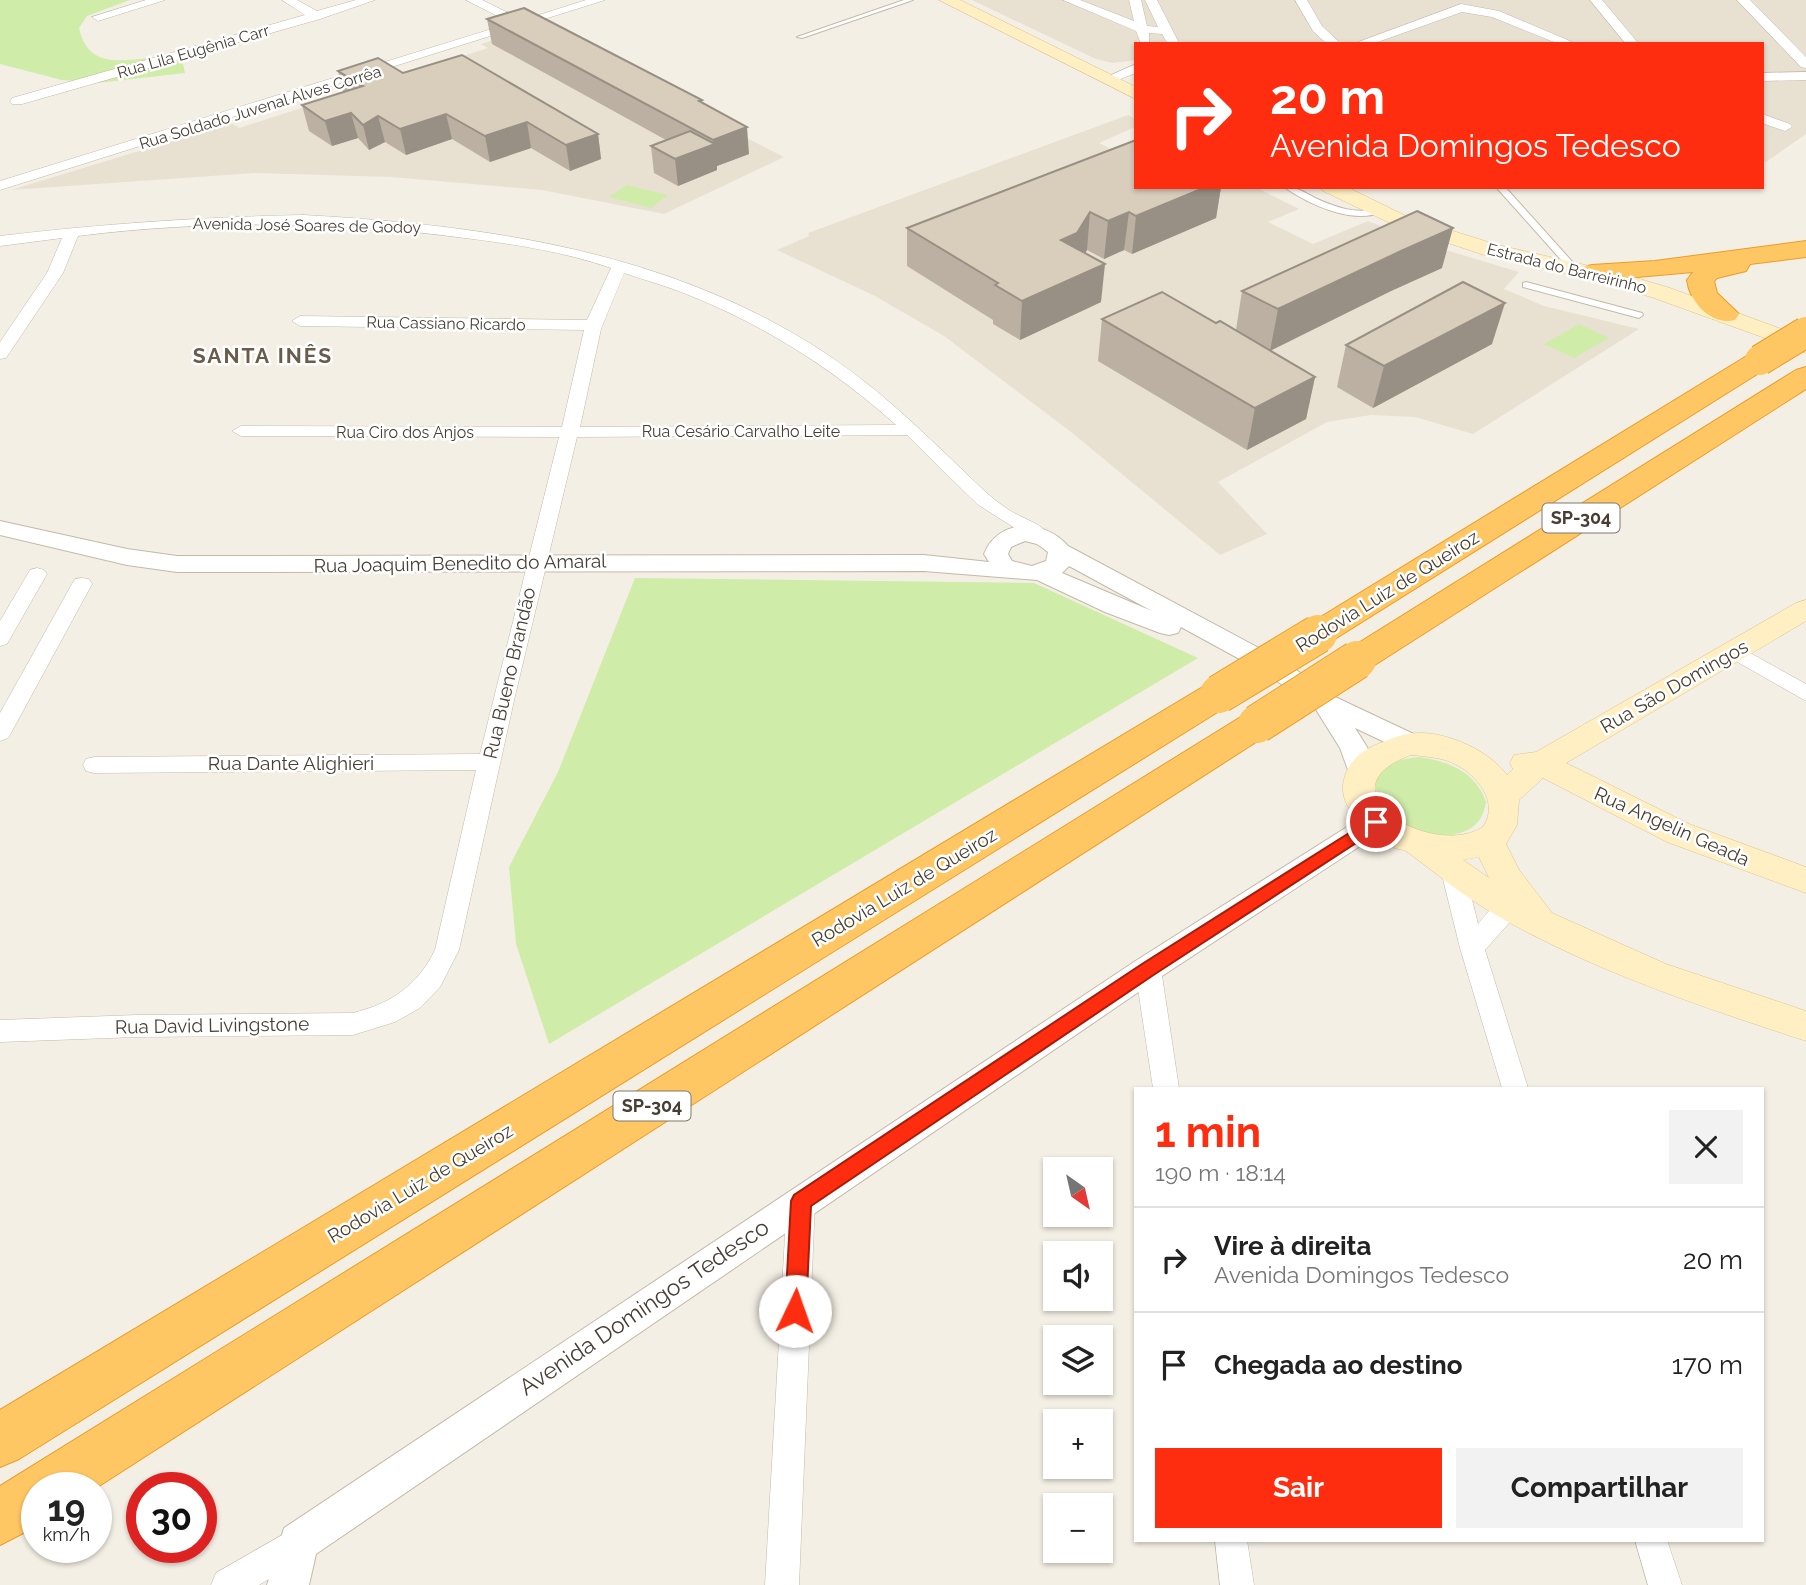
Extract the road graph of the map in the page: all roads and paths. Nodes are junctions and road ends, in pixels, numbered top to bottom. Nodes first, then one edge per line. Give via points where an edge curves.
1 (159, 0) edge
2 (289, 0) edge
3 (369, 0) edge
4 (472, 0) edge
5 (598, 0) edge
6 (910, 0) edge
7 (947, 0) edge
8 (1135, 0) edge
9 (1151, 0) edge
10 (1301, 0) edge
11 (1597, 0) edge
12 (1743, 0) edge
13 (1074, 1) edge
14 (1458, 4) edge
15 (316, 16) junction
16 (98, 17) dead end
17 (1160, 17) junction
18 (1141, 23) junction
19 (523, 24) junction
20 (1167, 31) junction
21 (800, 37) dead end
22 (1145, 42) edge
23 (1173, 42) edge
24 (1333, 42) edge
25 (1364, 42) edge
26 (1566, 42) edge
27 (1628, 42) edge
28 (1806, 64) edge
29 (1134, 69) edge
30 (1806, 76) edge
31 (1764, 78) edge
32 (1107, 80) junction
33 (1134, 93) edge
34 (17, 101) dead end
35 (1764, 119) edge
36 (1785, 127) dead end
37 (0, 186) edge
38 (1292, 189) edge
39 (1334, 189) edge
40 (1502, 189) edge
41 (1379, 211) junction
42 (72, 230) junction
43 (0, 241) edge
44 (1806, 249) edge
45 (1806, 265) edge
46 (620, 266) junction
47 (1583, 271) junction
48 (1700, 280) junction
49 (1656, 283) junction
50 (1526, 285) dead end
51 (1725, 314) junction
52 (1639, 315) dead end
53 (300, 321) dead end
54 (593, 325) junction
55 (1806, 331) edge
56 (0, 354) edge
57 (1805, 366) edge
58 (912, 429) junction
59 (241, 431) dead end
60 (570, 432) junction
61 (995, 510) junction
62 (0, 528) edge
63 (1039, 535) junction
64 (999, 544) junction
65 (1060, 551) junction
66 (536, 562) junction
67 (924, 562) junction
68 (1012, 571) junction
69 (1042, 573) junction
70 (37, 574) dead end
71 (82, 584) dead end
72 (1806, 610) edge
73 (0, 639) edge
74 (1222, 640) junction
75 (1734, 651) junction
76 (1806, 694) edge
77 (1324, 702) junction
78 (0, 733) edge
79 (1410, 744) junction
80 (488, 762) junction
81 (1477, 763) junction
82 (1541, 763) junction
83 (94, 765) dead end
84 (1361, 771) junction
85 (1504, 794) junction
86 (1376, 822) junction
87 (1488, 840) junction
88 (1419, 846) junction
89 (1453, 871) junction
90 (1806, 880) edge
91 (1524, 909) junction
92 (1472, 948) junction
93 (1148, 969) junction
94 (419, 996) joint
95 (1806, 1027) edge
96 (0, 1031) edge
97 (1166, 1087) edge
98 (1515, 1087) edge
99 (801, 1201) junction
100 (0, 1437) edge
101 (72, 1472) edge
102 (21, 1504) edge
103 (0, 1517) edge
104 (298, 1542) junction
105 (1231, 1542) edge
106 (1652, 1542) edge
107 (228, 1585) edge
108 (288, 1585) edge
109 (782, 1585) edge
110 (1237, 1585) edge
111 (1665, 1585) edge

1 - 16 street
2 - 15 street
3 - 15 street, Rua Lila Eugênia Carr
4 - 19 street
5 - 19 street, Rua Soldado Juvenal Alves Corrêa
6 - 21 lane
7 - 32 main road
8 - 18 street
9 - 17 street
10 - 24 street via 1317,28
11 - 27 street
12 - 28 street
13 - 18 street
14 - 25 street
14 - 26 street
15 - 34 street, Rua Lila Eugênia Carr
17 - 18 street
17 - 20 street
18 - 20 street
18 - 22 street
19 - 37 street, Rua Soldado Juvenal Alves Corrêa
20 - 23 street
29 - 32 street
30 - 31 street
32 - 33 main road
35 - 36 street
38 - 41 lane via 1342,212
39 - 41 main road, Estrada do Barreirinho
40 - 47 lane
41 - 47 main road, Estrada do Barreirinho via 1481,247
42 - 43 street, Avenida José Soares de Godoy
42 - 46 street, Avenida José Soares de Godoy via 198,221 383,223 487,235
42 - 56 street via 55,273
44 - 49 highway
45 - 48 highway via 1776,261 1723,267
46 - 54 street, Rua Bueno Brandão
46 - 58 street, Avenida José Soares de Godoy via 718,300 793,340
47 - 49 highway
48 - 49 highway via 1685,290
48 - 51 highway via 1706,299
49 - 51 main road, Estrada do Barreirinho
50 - 52 lane
51 - 57 main road, Estrada do Barreirinho
53 - 54 street, Rua Cassiano Ricardo
54 - 60 street, Rua Bueno Brandão
55 - 100 highway, Rodovia Luiz de Queiroz / SP-304, bridge via 1318,634
57 - 101 highway, SP-304, bridge via 1257,724
58 - 60 street, Rua Cesário Carvalho Leite
58 - 61 street, Avenida José Soares de Godoy
59 - 60 street, Rua Ciro dos Anjos
60 - 66 street, Rua Bueno Brandão
61 - 63 street, Avenida José Soares de Godoy
61 - 64 street
62 - 66 street, Rua Joaquim Benedito do Amaral via 177,564
63 - 64 street via 1018,534
63 - 65 street
64 - 67 street, Rua Joaquim Benedito do Amaral
64 - 68 street via 998,560
65 - 69 street via 1058,564
65 - 74 street
66 - 67 street, Rua Joaquim Benedito do Amaral
66 - 80 street, Rua Bueno Brandão
67 - 68 street, Rua Joaquim Benedito do Amaral
68 - 69 street
69 - 74 street via 1150,621
70 - 73 street
71 - 78 street
72 - 75 main road, Rua São Domingos
74 - 77 street via 1276,668
75 - 76 street
75 - 82 main road, Rua São Domingos
77 - 79 street
77 - 84 street via 1353,747
79 - 81 main road via 1456,752
79 - 84 main road via 1390,748
80 - 83 street, Rua Dante Alighieri
80 - 94 street, Rua Bueno Brandão via 446,950 435,977
81 - 82 main road
81 - 85 main road
82 - 85 main road, Rua São Domingos
82 - 90 main road, Rua Angelin Geada via 1678,833
84 - 86 main road via 1358,787 1363,805
85 - 87 main road via 1506,811 1501,827
86 - 88 main road
86 - 93 street, Avenida Domingos Tedesco
87 - 88 main road via 1469,848
87 - 91 main road
88 - 89 main road
89 - 91 main road
89 - 92 street
91 - 92 street
91 - 95 main road via 1677,981
92 - 98 street
93 - 97 street
93 - 99 street, Avenida Domingos Tedesco
94 - 96 street, Rua David Livingstone via 388,1015 354,1024
99 - 104 street, Avenida Domingos Tedesco
99 - 109 street
102 - 103 highway
104 - 107 street, Avenida Domingos Tedesco
104 - 108 street
105 - 110 street
106 - 111 street

